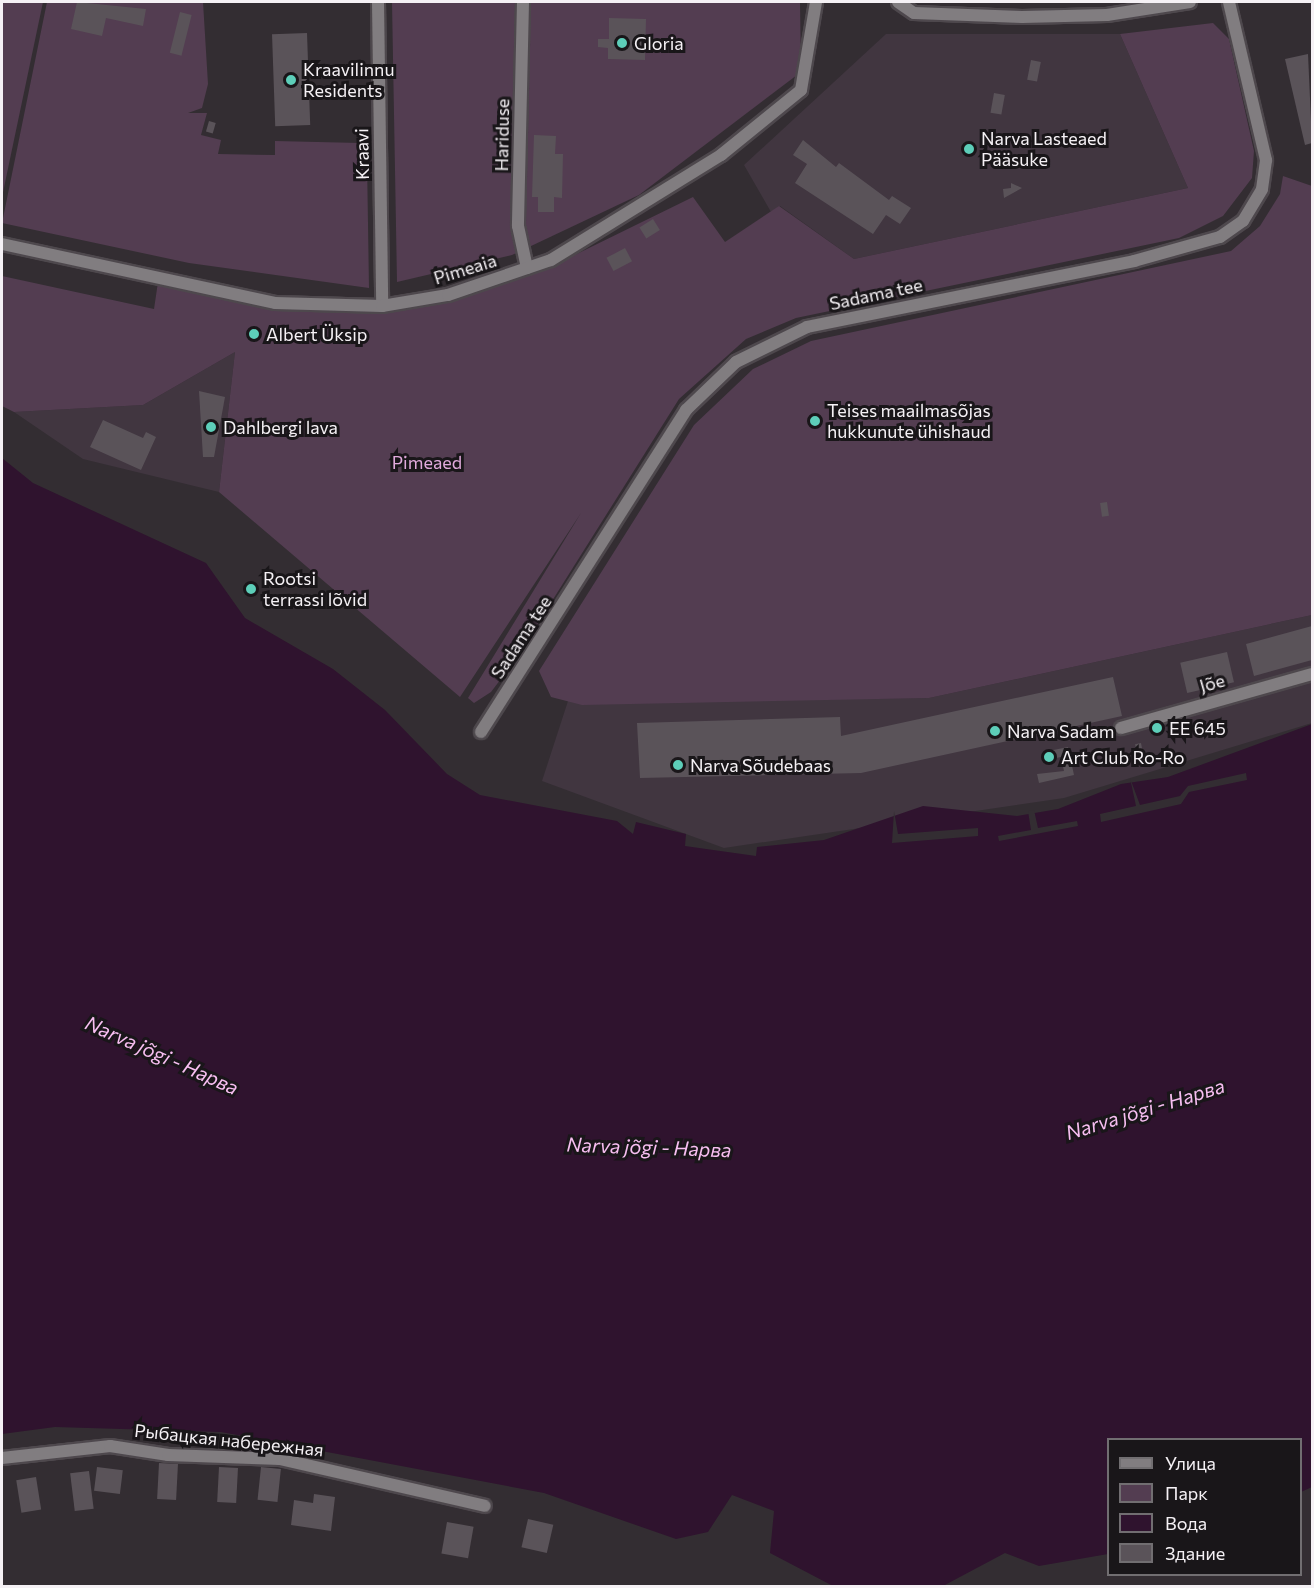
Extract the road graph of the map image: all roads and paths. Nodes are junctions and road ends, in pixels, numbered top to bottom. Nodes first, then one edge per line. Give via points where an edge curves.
1 (378, 2) edge
2 (524, 2) edge
3 (816, 2) edge
4 (898, 2) edge
5 (1190, 2) edge
6 (1229, 2) edge
7 (2, 244) edge
8 (527, 268) junction
9 (382, 306) junction
10 (1312, 674) edge
11 (1121, 728) dead end
12 (481, 732) dead end
13 (2, 1458) edge
14 (485, 1506) dead end

1 - 9 street, Kraavi
2 - 8 street, Hariduse via 518,226
3 - 8 street, Pimeaia via 801,90 691,175 605,231
4 - 5 street via 914,13 1022,16 1107,15
6 - 12 street, Sadama tee via 1266,160 1262,189 1243,220 1220,237 1134,261 807,327 736,362 686,410
7 - 9 street, Pimeaia via 275,303
8 - 9 street, Pimeaia via 447,296
10 - 11 street, Jõe
13 - 14 street, Рыбацкая набережная via 110,1446 168,1455 280,1460

